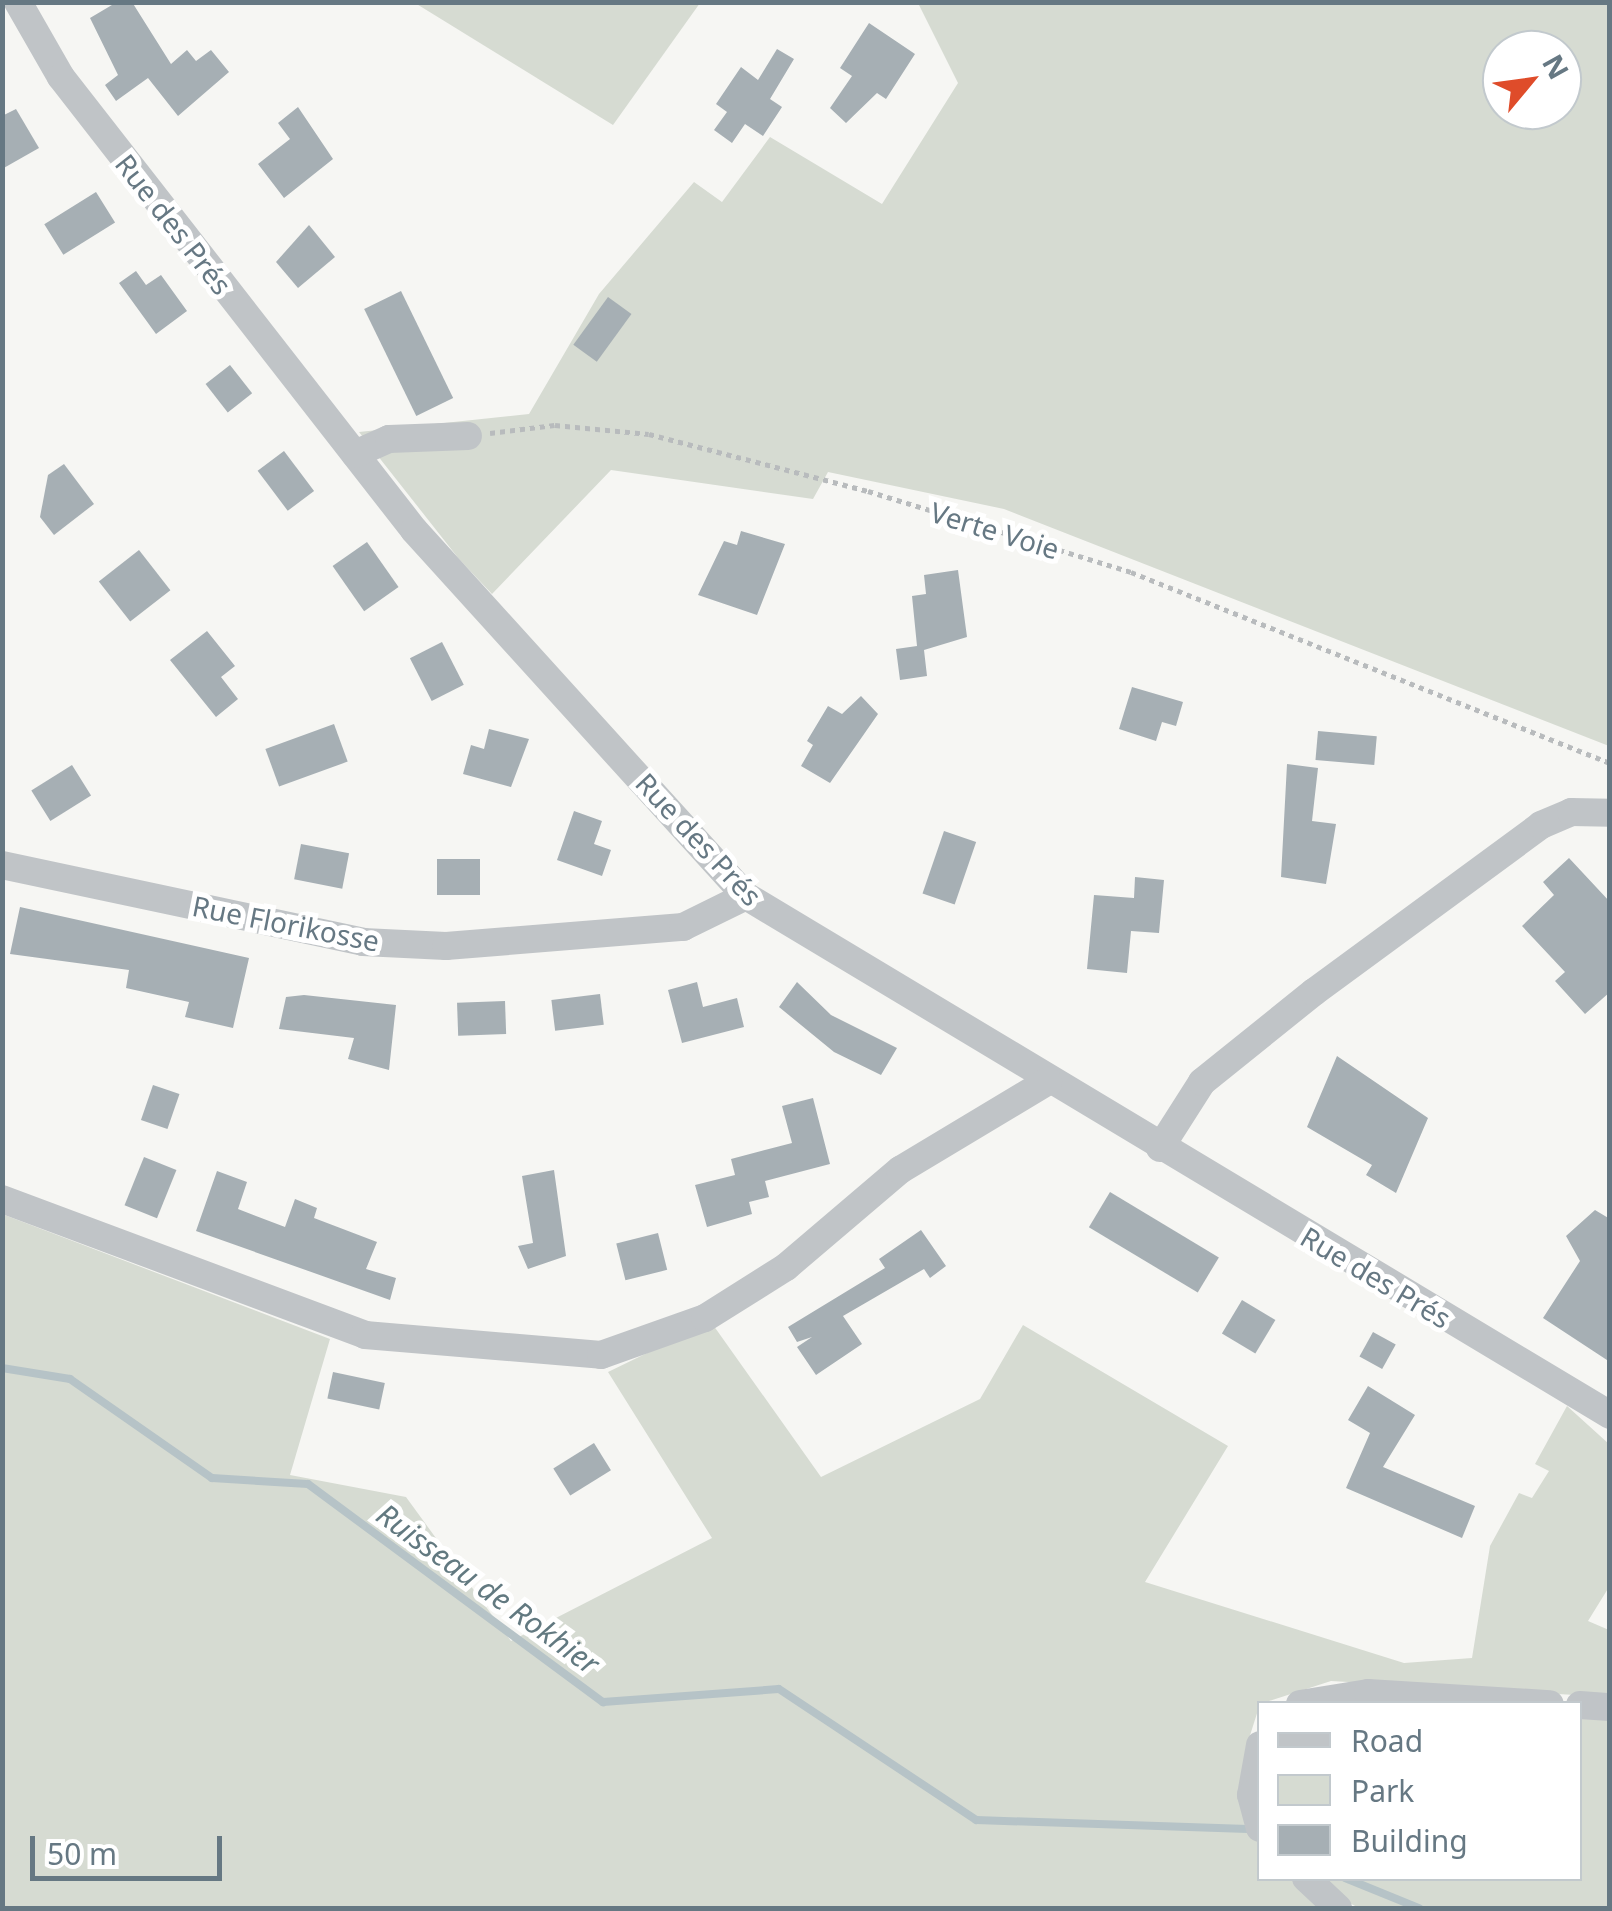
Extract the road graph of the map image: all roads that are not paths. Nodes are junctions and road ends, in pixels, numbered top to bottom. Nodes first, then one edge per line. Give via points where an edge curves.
1 (18, 2) edge
2 (468, 436) road end
3 (355, 454) junction
4 (1610, 813) edge
5 (2, 864) edge
6 (746, 896) junction
7 (1048, 1081) junction
8 (1160, 1148) junction
9 (2, 1200) edge
10 (1610, 1415) edge
11 (1319, 1701) edge
12 (1500, 1701) edge
13 (1582, 1705) edge
14 (1610, 1707) edge
15 (1257, 1761) edge
16 (1257, 1817) edge
17 (1309, 1881) edge
18 (1338, 1908) edge

1 - 3 street, Rue des Prés via 60,77
2 - 3 street via 388,438
3 - 6 street, Rue des Prés via 454,577
4 - 8 street via 1571,812 1541,825 1314,992 1202,1082
5 - 6 street, Rue Florikosse via 363,942 446,946 683,927
6 - 7 street, Rue des Prés
7 - 8 street, Rue des Prés
7 - 9 street via 900,1170 826,1237 737,1298 655,1341 601,1354 364,1335
8 - 10 street, Rue des Prés
11 - 12 street via 1368,1693
13 - 14 street
15 - 16 street via 1251,1795
17 - 18 street

